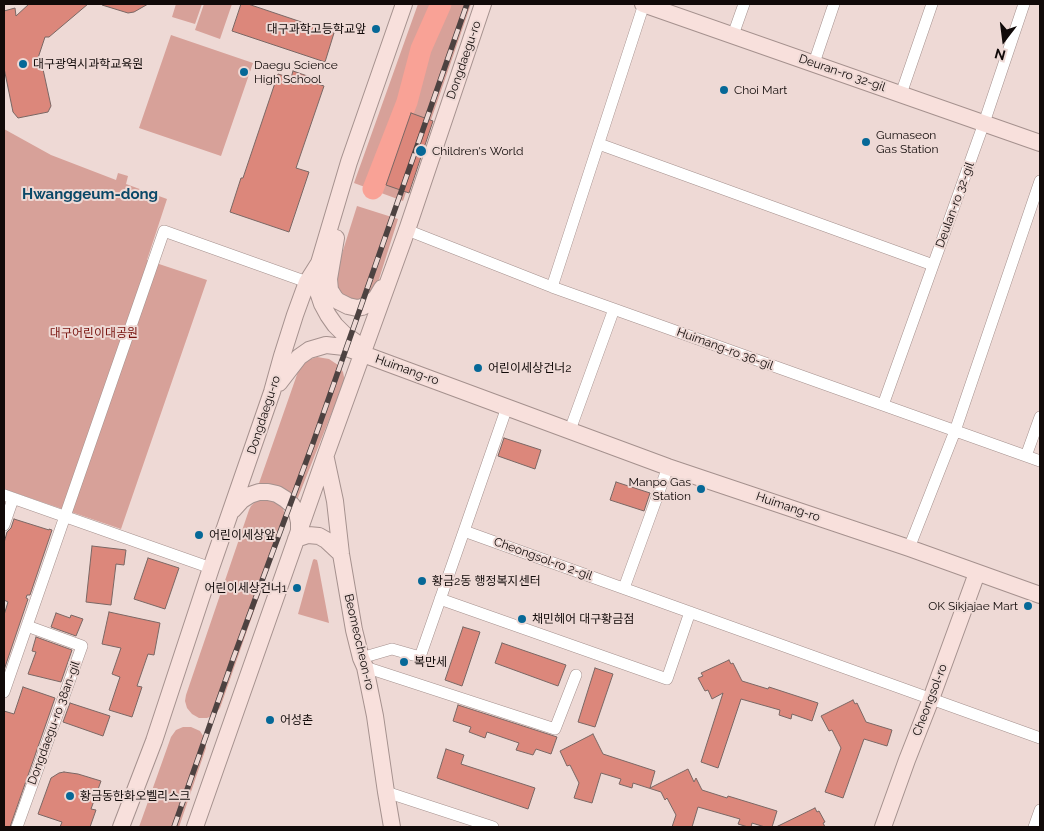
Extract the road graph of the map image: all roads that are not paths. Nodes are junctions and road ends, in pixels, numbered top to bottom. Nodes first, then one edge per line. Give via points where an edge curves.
1 (404, 4) edge
2 (483, 4) edge
3 (643, 4) edge
4 (744, 4) edge
5 (834, 4) edge
6 (932, 4) edge
7 (1024, 4) edge
8 (733, 35) junction
9 (814, 64) junction
10 (901, 94) junction
11 (984, 123) junction
12 (1040, 143) edge
13 (599, 144) junction
14 (1040, 181) edge
15 (337, 201) junction
16 (407, 230) junction
17 (318, 264) junction
18 (933, 265) junction
19 (393, 270) junction
20 (307, 282) junction
21 (552, 288) junction
22 (614, 309) junction
23 (363, 354) junction
24 (272, 392) junction
25 (883, 405) junction
26 (507, 407) junction
27 (1040, 417) edge
28 (570, 430) junction
29 (956, 431) junction
30 (1026, 456) junction
31 (325, 457) junction
32 (1040, 461) edge
33 (668, 467) junction
34 (9, 497) edge
35 (65, 517) junction
36 (227, 524) junction
37 (4, 525) edge
38 (464, 531) junction
39 (298, 536) junction
40 (909, 548) junction
41 (341, 554) junction
42 (212, 568) junction
43 (977, 573) junction
44 (624, 588) junction
45 (1040, 595) edge
46 (440, 599) junction
47 (690, 612) junction
48 (27, 626) junction
49 (363, 663) junction
50 (576, 676) dead end
51 (4, 692) edge
52 (930, 699) junction
53 (1040, 738) edge
54 (386, 792) junction
55 (1040, 810) edge
56 (17, 827) edge
57 (121, 827) edge
58 (195, 827) edge
59 (392, 827) edge
60 (493, 827) edge
61 (883, 827) edge
62 (1034, 827) edge

1 - 15 main road, Dongdaegu-ro
2 - 16 main road, Dongdaegu-ro
3 - 8 main road, Deuran-ro 32-gil
3 - 13 street
4 - 8 street
5 - 9 street
6 - 10 street
7 - 11 street, Deulan-ro 32-gil
8 - 9 main road, Deuran-ro 32-gil
9 - 10 main road, Deuran-ro 32-gil
10 - 11 main road, Deuran-ro 32-gil
11 - 12 main road, Deuran-ro 32-gil
11 - 18 street, Deulan-ro 32-gil
13 - 18 street
13 - 21 street
14 - 29 street
15 - 17 main road, Dongdaegu-ro
15 - 19 main road via 338,228 329,279 335,298 352,308 362,307 376,298
16 - 19 main road, Dongdaegu-ro
16 - 21 street
17 - 20 main road, Dongdaegu-ro
17 - 23 main road via 318,292 322,304 335,325 354,341
18 - 25 street, Deulan-ro 32-gil
19 - 23 main road, Dongdaegu-ro
20 - 24 main road, Dongdaegu-ro
20 - 35 street via 164,231
21 - 22 street, Huimang-ro 36-gil
22 - 25 street, Huimang-ro 36-gil
22 - 28 street
23 - 24 main road, Huimang-ro via 326,345 309,350 299,357
23 - 26 main road, Huimang-ro
23 - 31 main road, Dongdaegu-ro
24 - 36 main road, Dongdaegu-ro
25 - 29 street, Huimang-ro 36-gil
26 - 28 main road, Huimang-ro
26 - 38 street
27 - 30 street
28 - 33 main road, Huimang-ro
29 - 30 street, Huimang-ro 36-gil
29 - 40 street
30 - 32 street, Huimang-ro 36-gil
31 - 39 main road, Dongdaegu-ro
31 - 41 main road, Beomeocheon-ro via 335,501
33 - 40 main road, Huimang-ro
33 - 44 street
34 - 35 street
34 - 37 street
35 - 42 street
35 - 48 street
36 - 39 main road via 242,500 259,492 268,492 277,494 292,505 299,522
36 - 42 main road, Dongdaegu-ro
38 - 44 street, Cheongsol-ro 2-gil
38 - 46 street
39 - 41 main road via 319,536
39 - 58 main road, Dongdaegu-ro
40 - 43 main road, Huimang-ro
41 - 49 main road, Beomeocheon-ro
42 - 57 main road, Dongdaegu-ro via 154,741
43 - 45 main road, Huimang-ro
43 - 52 main road, Cheongsol-ro
44 - 47 street, Cheongsol-ro 2-gil
46 - 47 street via 667,679
46 - 49 street via 420,658 392,649
47 - 52 street, Cheongsol-ro 2-gil
48 - 51 street
48 - 56 street, Dongdaegu-ro 38an-gil via 82,646
49 - 50 street via 555,729
49 - 54 main road, Beomeocheon-ro via 375,716
52 - 53 street, Cheongsol-ro 2-gil
52 - 61 main road, Cheongsol-ro
54 - 59 main road, Beomeocheon-ro
54 - 60 street
55 - 62 street

